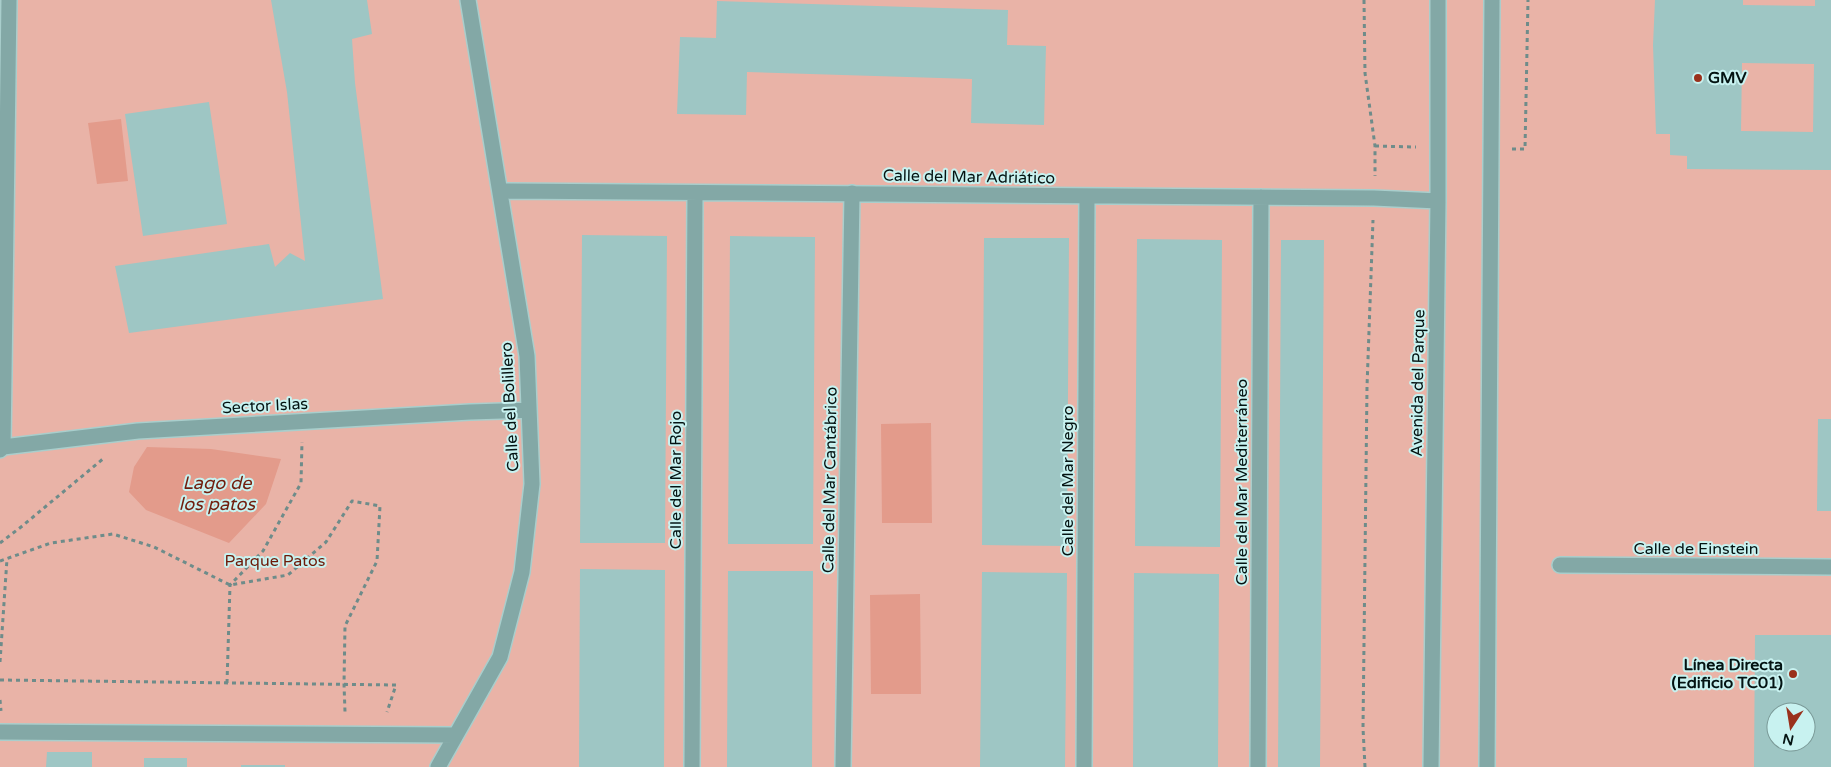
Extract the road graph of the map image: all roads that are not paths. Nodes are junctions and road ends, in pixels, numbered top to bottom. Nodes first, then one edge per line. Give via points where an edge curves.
1 (9, 0) edge
2 (468, 0) edge
3 (1438, 0) edge
4 (1492, 0) edge
5 (500, 191) junction
6 (695, 193) junction
7 (852, 193) junction
8 (1087, 196) junction
9 (1261, 197) junction
10 (1438, 201) junction
11 (529, 410) junction
12 (2, 449) edge
13 (1560, 566) dead end
14 (1831, 567) edge
15 (0, 732) edge
16 (456, 735) junction
17 (438, 767) edge
18 (692, 767) edge
19 (843, 767) edge
20 (1084, 767) edge
21 (1258, 767) edge
22 (1431, 767) edge
23 (1487, 767) edge

1 - 12 street, Sector Islas
2 - 5 street, Calle del Bolillero
3 - 10 street, Avenida del Parque
4 - 23 street
5 - 6 street, Calle del Mar Adriático
5 - 11 street, Calle del Bolillero via 527,356
6 - 7 street, Calle del Mar Adriático
6 - 18 street, Calle del Mar Rojo
7 - 8 street, Calle del Mar Adriático
7 - 19 street, Calle del Mar Cantábrico
8 - 9 street, Calle del Mar Adriático
8 - 20 street, Calle del Mar Negro
9 - 10 street, Calle del Mar Adriático
9 - 21 street, Calle del Mar Mediterráneo
10 - 22 street, Avenida del Parque
11 - 12 street, Sector Islas via 138,430
11 - 16 street, Calle del Bolillero via 532,484 522,572 500,657
13 - 14 street, Calle de Einstein
15 - 16 street
16 - 17 street, Calle del Bolillero

